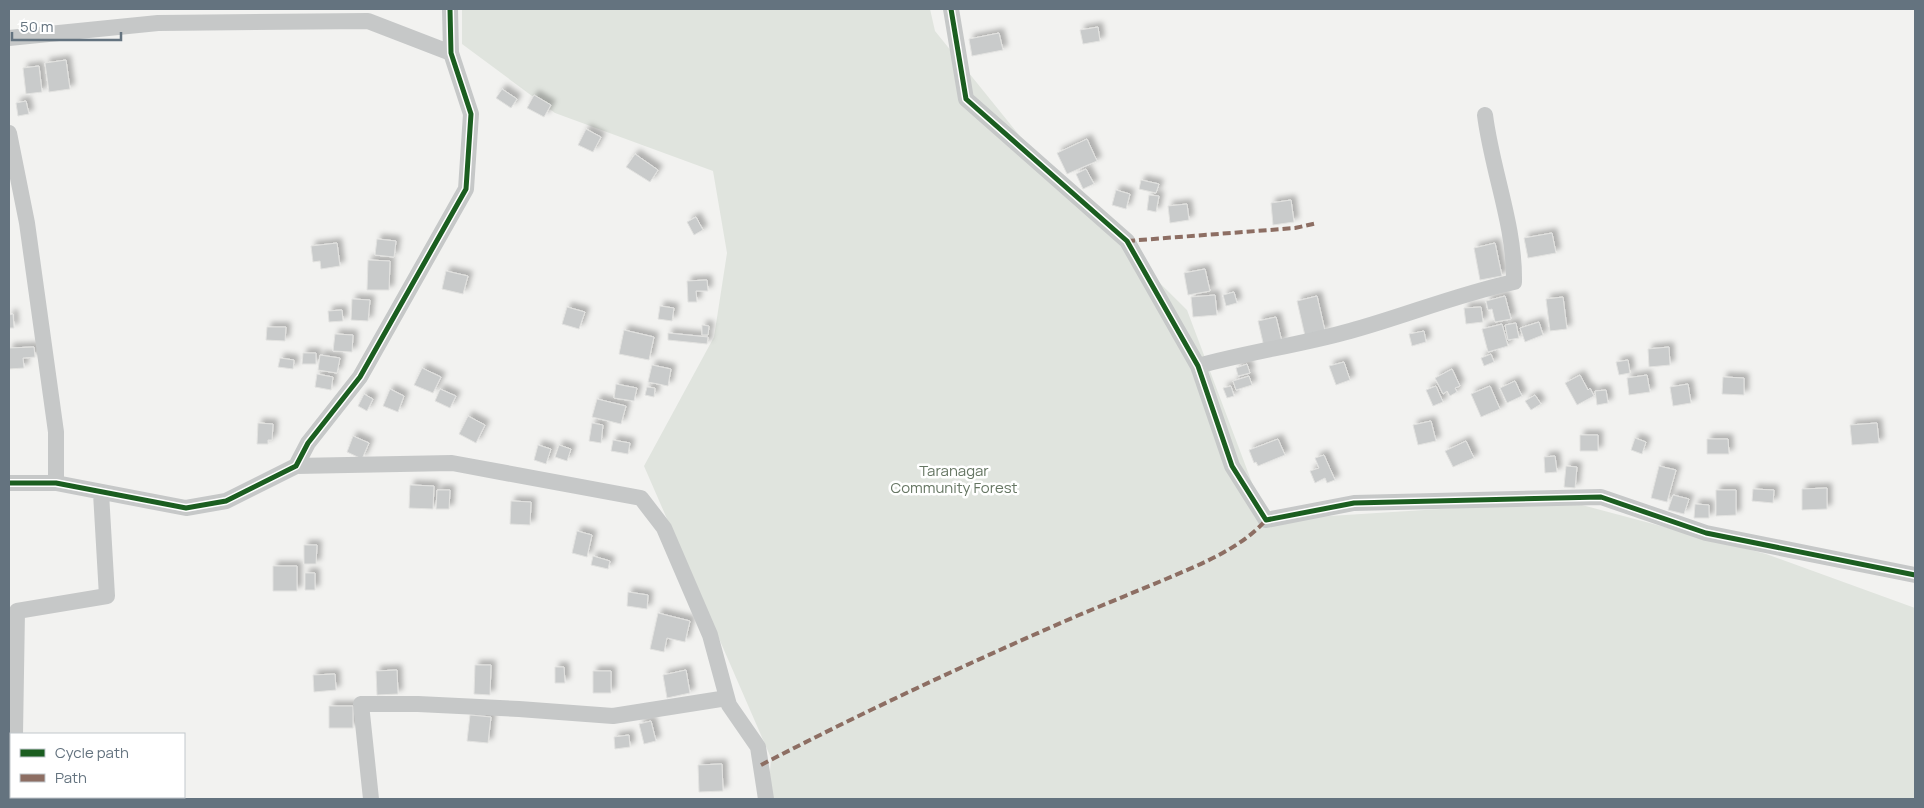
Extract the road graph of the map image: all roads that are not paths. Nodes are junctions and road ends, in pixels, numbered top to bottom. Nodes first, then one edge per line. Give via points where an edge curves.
1 (450, 9) edge
2 (952, 9) edge
3 (9, 38) edge
4 (451, 53) junction
5 (1485, 115) dead end
6 (9, 133) edge
7 (1198, 366) junction
8 (296, 466) junction
9 (9, 483) edge
10 (56, 483) junction
11 (101, 493) junction
12 (1915, 575) edge
13 (727, 698) junction
14 (15, 733) edge
15 (371, 799) edge
16 (766, 799) edge

1 - 4 street
2 - 7 street via 966,100 1127,241
3 - 4 street via 158,22 368,21
4 - 8 street via 471,114 466,189 360,377 308,443
5 - 7 street via 1513,250 1514,282 1477,290 1348,332
6 - 10 street via 27,223 55,423
7 - 12 street via 1232,466 1266,520 1354,503 1601,497 1706,533
8 - 11 street via 226,500 186,508
8 - 13 street via 452,463 641,498 664,528 710,635
9 - 10 street
10 - 11 street
11 - 14 street via 107,596 17,611
13 - 15 street via 613,716 361,704
13 - 16 street via 758,747

